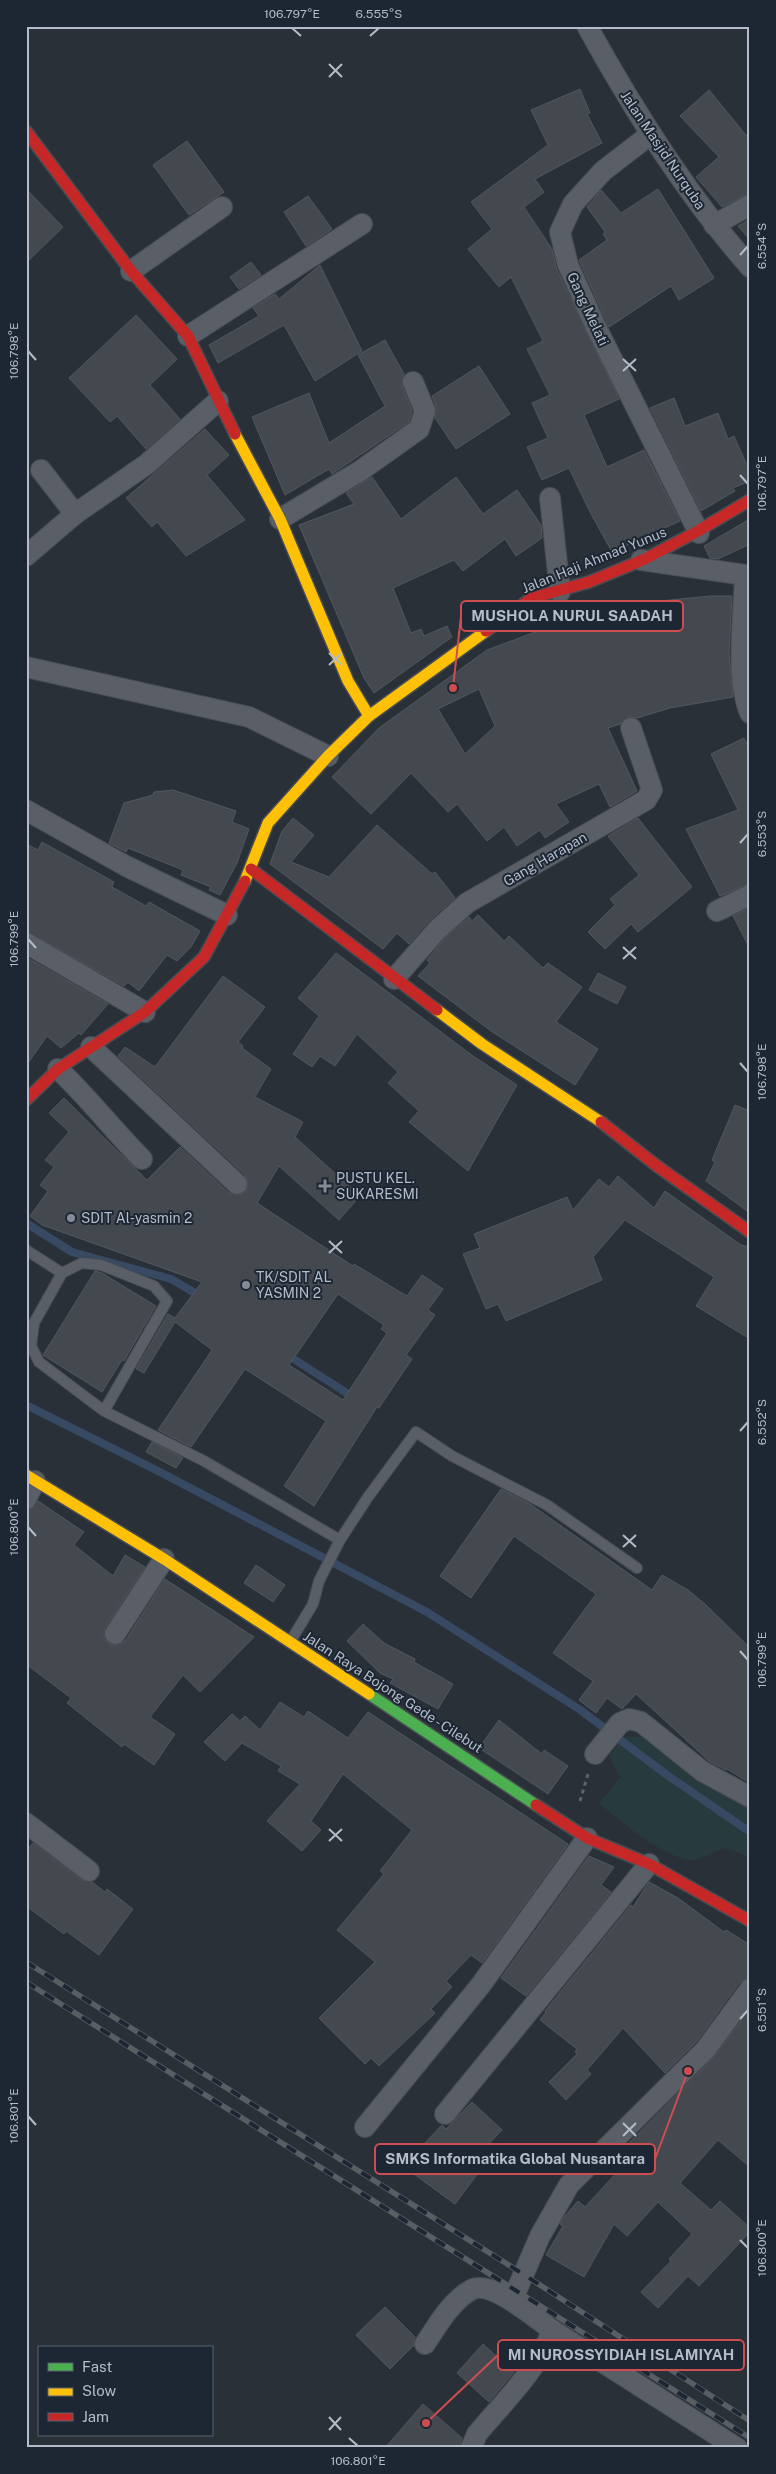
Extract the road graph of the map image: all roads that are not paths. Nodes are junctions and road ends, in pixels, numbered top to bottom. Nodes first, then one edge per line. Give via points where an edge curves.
1 (587, 26) edge
2 (26, 131) edge
3 (651, 134) junction
4 (750, 205) edge
5 (222, 207) dead end
6 (362, 224) dead end
7 (714, 225) junction
8 (750, 267) edge
9 (131, 271) junction
10 (188, 336) junction
11 (413, 382) dead end
12 (218, 401) junction
13 (41, 470) dead end
14 (550, 498) dead end
15 (750, 500) edge
16 (75, 514) junction
17 (280, 519) junction
18 (699, 533) junction
19 (26, 556) edge
20 (641, 560) junction
21 (560, 592) junction
22 (26, 667) edge
23 (747, 706) edge
24 (369, 716) junction
25 (631, 728) dead end
26 (328, 756) junction
27 (26, 810) edge
28 (251, 870) junction
29 (750, 896) edge
30 (717, 911) dead end
31 (227, 915) junction
32 (26, 943) edge
33 (394, 978) junction
34 (145, 1012) junction
35 (91, 1047) junction
36 (58, 1069) junction
37 (26, 1100) edge
38 (142, 1158) dead end
39 (237, 1184) dead end
40 (750, 1232) edge
41 (26, 1250) edge
42 (62, 1273) junction
43 (104, 1411) junction
44 (31, 1478) edge
45 (26, 1498) edge
46 (340, 1540) junction
47 (164, 1559) junction
48 (637, 1568) dead end
49 (115, 1634) dead end
50 (290, 1642) junction
51 (596, 1752) road end
52 (750, 1797) edge
53 (26, 1824) edge
54 (587, 1838) junction
55 (648, 1864) junction
56 (89, 1871) dead end
57 (750, 1921) edge
58 (750, 1989) edge
59 (445, 2114) dead end
60 (365, 2127) dead end
61 (512, 2301) junction
62 (552, 2330) junction
63 (425, 2344) dead end
64 (471, 2448) edge
65 (737, 2448) edge

1 - 3 street, Jalan Masjid Nurquba
2 - 9 street
3 - 7 street, Jalan Masjid Nurquba
3 - 18 street, Gang Melati via 603,171 585,190 573,204 560,232 568,265 592,318
4 - 7 street
5 - 9 street
6 - 10 street
7 - 8 street, Jalan Masjid Nurquba
9 - 10 street
10 - 12 street
11 - 17 street via 425,411 420,429 360,471
12 - 16 street via 147,464
12 - 17 street
13 - 16 street
14 - 21 street
15 - 18 street, Jalan Haji Ahmad Yunus
16 - 19 street
17 - 24 street via 348,681
18 - 20 street, Jalan Haji Ahmad Yunus
20 - 21 street, Jalan Haji Ahmad Yunus
20 - 23 street via 745,575 742,673
21 - 24 street, Jalan Haji Ahmad Yunus via 532,598
22 - 26 street via 249,717
24 - 26 street, Jalan Haji Ahmad Yunus
25 - 33 street, Gang Harapan via 652,790 646,800 467,903 437,930
26 - 28 street, Jalan Haji Ahmad Yunus via 268,823
27 - 31 street via 126,866
28 - 31 street, Jalan Haji Ahmad Yunus
28 - 33 street
29 - 30 street
31 - 34 street, Jalan Haji Ahmad Yunus via 204,957
32 - 34 street
33 - 40 street via 482,1044 594,1116 657,1166
34 - 35 street, Jalan Haji Ahmad Yunus
35 - 36 street, Jalan Haji Ahmad Yunus
35 - 39 street
36 - 37 street, Jalan Haji Ahmad Yunus
36 - 38 street
41 - 42 lane
42 - 43 lane via 34,1323 31,1346 39,1362
42 - 43 lane via 82,1263 101,1265 154,1286 167,1302
43 - 46 lane via 204,1461
44 - 45 street
44 - 47 street, Jalan Raya Bojong Gede - Cilebut
46 - 48 lane via 416,1432 452,1456 547,1505
46 - 50 lane via 321,1577 313,1604
47 - 49 street
47 - 50 street, Jalan Raya Bojong Gede - Cilebut
50 - 54 street, Jalan Raya Bojong Gede - Cilebut
51 - 52 street via 620,1723 628,1718 642,1722 702,1771
53 - 56 street
54 - 55 street, Jalan Raya Bojong Gede - Cilebut
54 - 60 street via 480,1986
55 - 57 street, Jalan Raya Bojong Gede - Cilebut
55 - 59 street
58 - 61 street via 706,2049 569,2185 540,2236
61 - 62 street
61 - 63 street via 485,2288 472,2290 451,2309
62 - 64 street via 534,2364 477,2434
62 - 65 street

